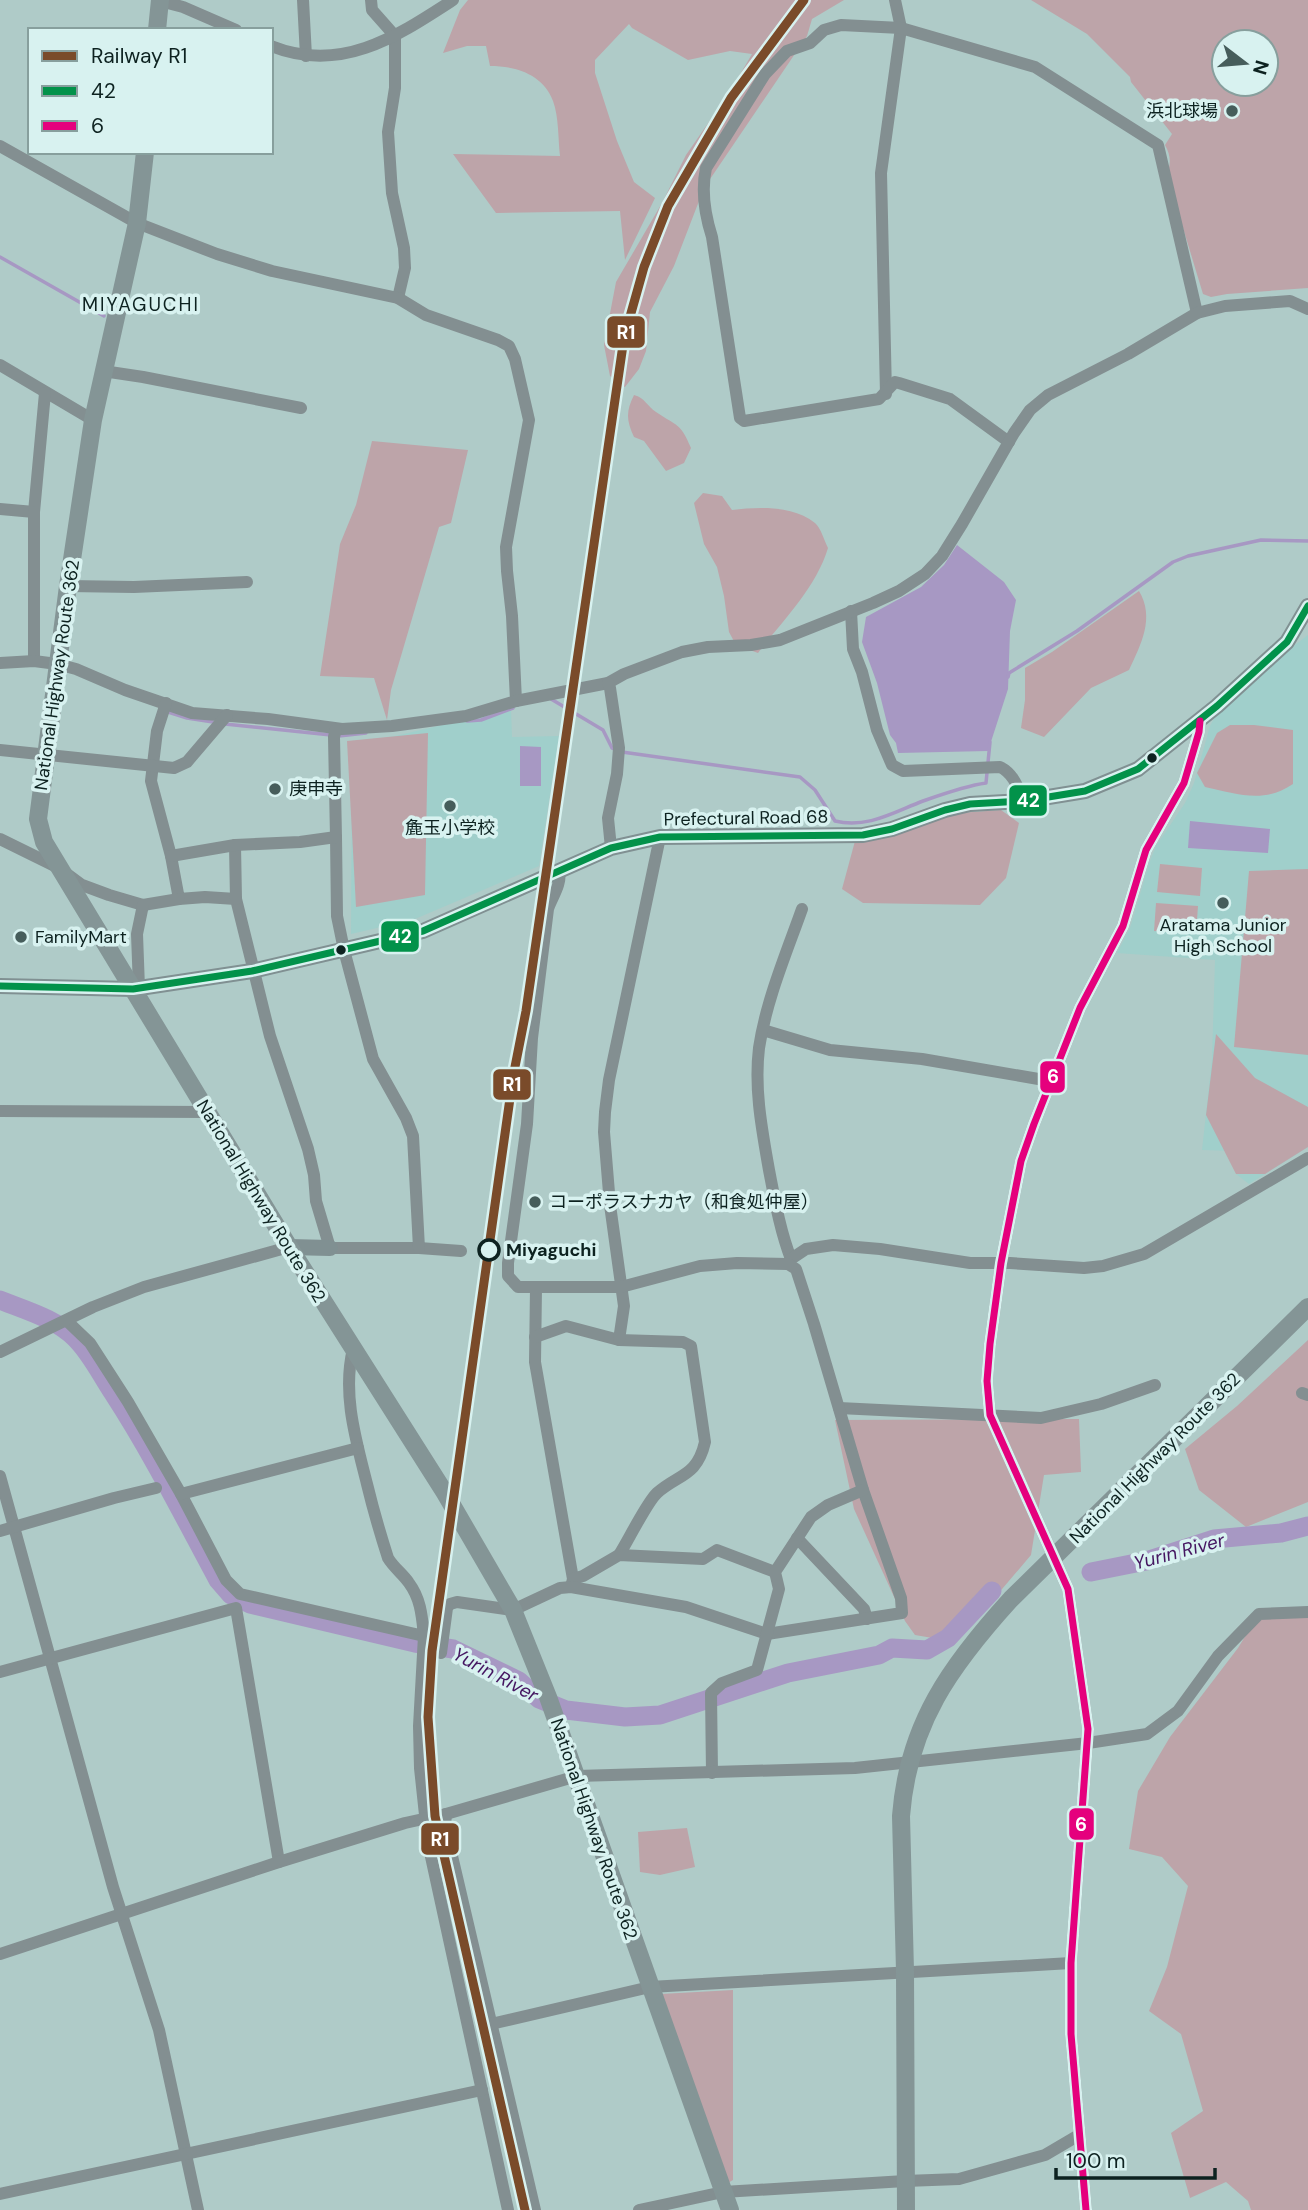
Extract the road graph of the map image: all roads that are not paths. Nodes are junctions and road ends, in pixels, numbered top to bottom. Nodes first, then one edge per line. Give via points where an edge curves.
1 (160, 0) edge
2 (303, 0) edge
3 (371, 0) edge
4 (453, 0) edge
5 (895, 0) edge
6 (157, 28) edge
7 (232, 28) edge
8 (901, 28) junction
9 (395, 36) junction
10 (273, 47) edge
11 (306, 56) junction
12 (0, 146) edge
13 (145, 154) edge
14 (137, 223) junction
15 (398, 298) junction
16 (1308, 309) edge
17 (1197, 313) junction
18 (0, 365) edge
19 (103, 371) junction
20 (45, 393) junction
21 (886, 394) junction
22 (301, 408) dead end
23 (93, 421) junction
24 (1009, 442) junction
25 (0, 509) edge
26 (34, 512) junction
27 (247, 582) dead end
28 (68, 586) junction
29 (1308, 606) edge
30 (851, 611) junction
31 (1301, 629) edge
32 (34, 660) junction
33 (0, 663) edge
34 (57, 664) junction
35 (608, 683) junction
36 (516, 701) junction
37 (166, 703) junction
38 (227, 715) junction
39 (1200, 720) junction
40 (335, 732) junction
41 (0, 750) edge
42 (46, 755) junction
43 (152, 767) junction
44 (1024, 801) junction
45 (336, 837) junction
46 (660, 837) junction
47 (0, 839) edge
48 (235, 845) junction
49 (611, 848) junction
50 (171, 856) junction
51 (59, 868) junction
52 (559, 871) junction
53 (179, 899) junction
54 (236, 899) junction
55 (143, 905) junction
56 (802, 909) dead end
57 (344, 950) junction
58 (252, 971) junction
59 (0, 985) edge
60 (136, 989) junction
61 (763, 1030) junction
62 (1050, 1081) junction
63 (0, 1111) edge
64 (207, 1112) junction
65 (1308, 1157) edge
66 (289, 1247) junction
67 (330, 1248) junction
68 (419, 1248) junction
69 (460, 1251) dead end
70 (790, 1261) junction
71 (1001, 1263) junction
72 (621, 1287) junction
73 (536, 1288) junction
74 (1308, 1307) edge
75 (63, 1323) junction
76 (535, 1337) junction
77 (619, 1339) junction
78 (353, 1349) junction
79 (0, 1352) edge
80 (1155, 1385) dead end
81 (839, 1408) junction
82 (990, 1415) junction
83 (358, 1448) junction
84 (0, 1476) edge
85 (156, 1488) dead end
86 (863, 1490) junction
87 (181, 1494) junction
88 (14, 1527) junction
89 (0, 1531) edge
90 (797, 1538) junction
91 (619, 1555) junction
92 (1054, 1558) junction
93 (775, 1572) junction
94 (572, 1583) junction
95 (237, 1602) junction
96 (513, 1610) junction
97 (1308, 1612) edge
98 (867, 1619) junction
99 (767, 1634) junction
100 (424, 1636) junction
101 (442, 1647) dead end
102 (50, 1658) junction
103 (0, 1672) edge
104 (1088, 1743) junction
105 (910, 1762) junction
106 (712, 1773) junction
107 (577, 1776) junction
108 (435, 1817) junction
109 (279, 1862) junction
110 (122, 1914) junction
111 (0, 1954) edge
112 (1071, 1963) junction
113 (905, 1971) junction
114 (650, 1987) junction
115 (491, 2024) junction
116 (482, 2090) junction
117 (1079, 2135) junction
118 (187, 2153) junction
119 (905, 2181) junction
120 (723, 2192) junction
121 (0, 2194) edge
122 (198, 2210) edge
123 (508, 2210) edge
124 (535, 2210) edge
125 (639, 2210) edge
126 (730, 2210) edge
127 (906, 2210) edge
128 (1086, 2210) edge

1 - 6 highway
1 - 7 street
2 - 11 street
3 - 9 street via 372,10
4 - 9 street
5 - 8 street
8 - 17 street via 1035,67 1158,145
8 - 21 street via 881,173
8 - 21 street via 841,25 787,51 765,74 703,180 740,418 744,421 879,399
9 - 11 street via 348,53
9 - 15 street via 396,88 388,132 392,193 404,248
10 - 11 street
12 - 14 street
13 - 14 highway, National Highway Route 362
14 - 15 street via 272,271
14 - 19 highway, National Highway Route 362
15 - 36 street via 426,316 498,340 509,346 515,359 529,420 506,547
16 - 17 street via 1290,301
17 - 24 street via 1048,395 1030,410
18 - 20 street
19 - 22 street
19 - 23 highway, National Highway Route 362
20 - 23 street
20 - 26 street
21 - 24 street via 895,382 950,399
23 - 28 highway, National Highway Route 362
24 - 30 street via 942,556 899,591
25 - 26 street
26 - 32 street
27 - 28 street
28 - 34 highway, National Highway Route 362
29 - 31 main road, Prefectural Road 68
30 - 35 street via 780,640 682,652
30 - 44 street via 853,649 892,765 903,771 1000,767 1014,780
31 - 39 main road, Prefectural Road 68
32 - 33 street
32 - 34 street
34 - 37 street
34 - 42 highway, National Highway Route 362
35 - 36 street
35 - 49 street via 618,753 608,818
36 - 40 street via 466,716
37 - 38 street via 192,713
37 - 43 street
38 - 40 street
38 - 43 street via 187,762 174,768
39 - 44 main road, Prefectural Road 68 via 1138,769 1085,791
39 - 62 street via 1184,783 1146,850 1122,926 1091,983
40 - 45 street
41 - 42 street
42 - 43 street
42 - 51 highway, National Highway Route 362 via 38,819 44,842
43 - 50 street
44 - 46 main road, Prefectural Road 68 via 970,804 863,835
45 - 48 street
45 - 57 street via 337,916
46 - 49 main road, Prefectural Road 68
46 - 72 street via 604,1112
47 - 51 street
48 - 50 street
48 - 54 street
49 - 52 main road, Prefectural Road 68
50 - 53 street
51 - 55 street via 82,885
51 - 60 highway, National Highway Route 362
52 - 57 main road, Prefectural Road 68 via 423,931
52 - 73 street via 548,909 508,1263 508,1276 517,1287
53 - 54 street
53 - 55 street
54 - 58 street
55 - 60 street via 137,934
56 - 61 street
57 - 58 main road, Prefectural Road 68
57 - 68 street via 373,1059 413,1136
58 - 60 main road, Prefectural Road 68
58 - 67 street via 308,1149
59 - 60 main road, Prefectural Road 68
60 - 64 highway, National Highway Route 362
61 - 62 street via 830,1050 930,1060
61 - 70 street via 757,1074 761,1124 780,1232
62 - 71 street via 1021,1161
63 - 64 street
64 - 66 highway, National Highway Route 362
65 - 71 street via 1144,1254 1084,1268
66 - 67 main road
66 - 75 street via 144,1287
66 - 78 highway, National Highway Route 362
67 - 68 street
68 - 69 street
70 - 71 street via 806,1250 833,1245
70 - 72 street via 700,1266
70 - 81 street
71 - 82 street via 987,1371
72 - 73 street
72 - 77 street via 624,1306
73 - 76 street
74 - 92 highway, National Highway Route 362
75 - 79 street
75 - 87 street via 90,1343
76 - 77 street via 566,1326
76 - 94 street via 535,1362
77 - 91 street via 691,1346 705,1442 688,1474 656,1493
78 - 83 street via 351,1421
78 - 96 highway, National Highway Route 362
80 - 82 street via 1052,1416
81 - 82 street
81 - 86 street
82 - 92 street
83 - 87 street
83 - 100 street via 388,1558 416,1592
84 - 88 street
85 - 88 street
86 - 90 street via 811,1517
86 - 98 street via 901,1598 902,1613
87 - 95 street
88 - 89 street
88 - 102 street
90 - 93 street
90 - 98 street via 864,1609
91 - 93 street via 703,1559 717,1550
91 - 94 street
92 - 104 street via 1068,1588
92 - 105 highway, National Highway Route 362 via 974,1639 931,1705
93 - 99 street via 779,1589
94 - 96 street
94 - 99 street via 686,1607
95 - 100 street
95 - 102 street
95 - 109 street
96 - 101 street via 450,1604
96 - 107 highway, National Highway Route 362
97 - 104 street via 1259,1614 1218,1656 1168,1720 1147,1734
98 - 99 street
99 - 106 street via 757,1670 722,1683 711,1693
100 - 108 street via 419,1726
102 - 103 street
102 - 110 street
104 - 105 street
104 - 112 street
105 - 106 street
105 - 113 highway, National Highway Route 362 via 901,1816
106 - 107 street
107 - 108 street
107 - 114 highway, National Highway Route 362
108 - 109 street
108 - 115 street via 445,1826
108 - 116 street via 428,1843
109 - 110 street
110 - 111 street
110 - 118 street via 159,2030
112 - 113 street
112 - 117 street
113 - 114 street
113 - 119 highway, National Highway Route 362
114 - 115 street
114 - 120 highway, National Highway Route 362
115 - 124 street
116 - 118 street
116 - 123 street
117 - 119 street via 1045,2155 960,2179
117 - 128 street
118 - 121 street
118 - 122 street
119 - 120 street
119 - 127 highway, National Highway Route 362
120 - 125 street
120 - 126 highway, National Highway Route 362

